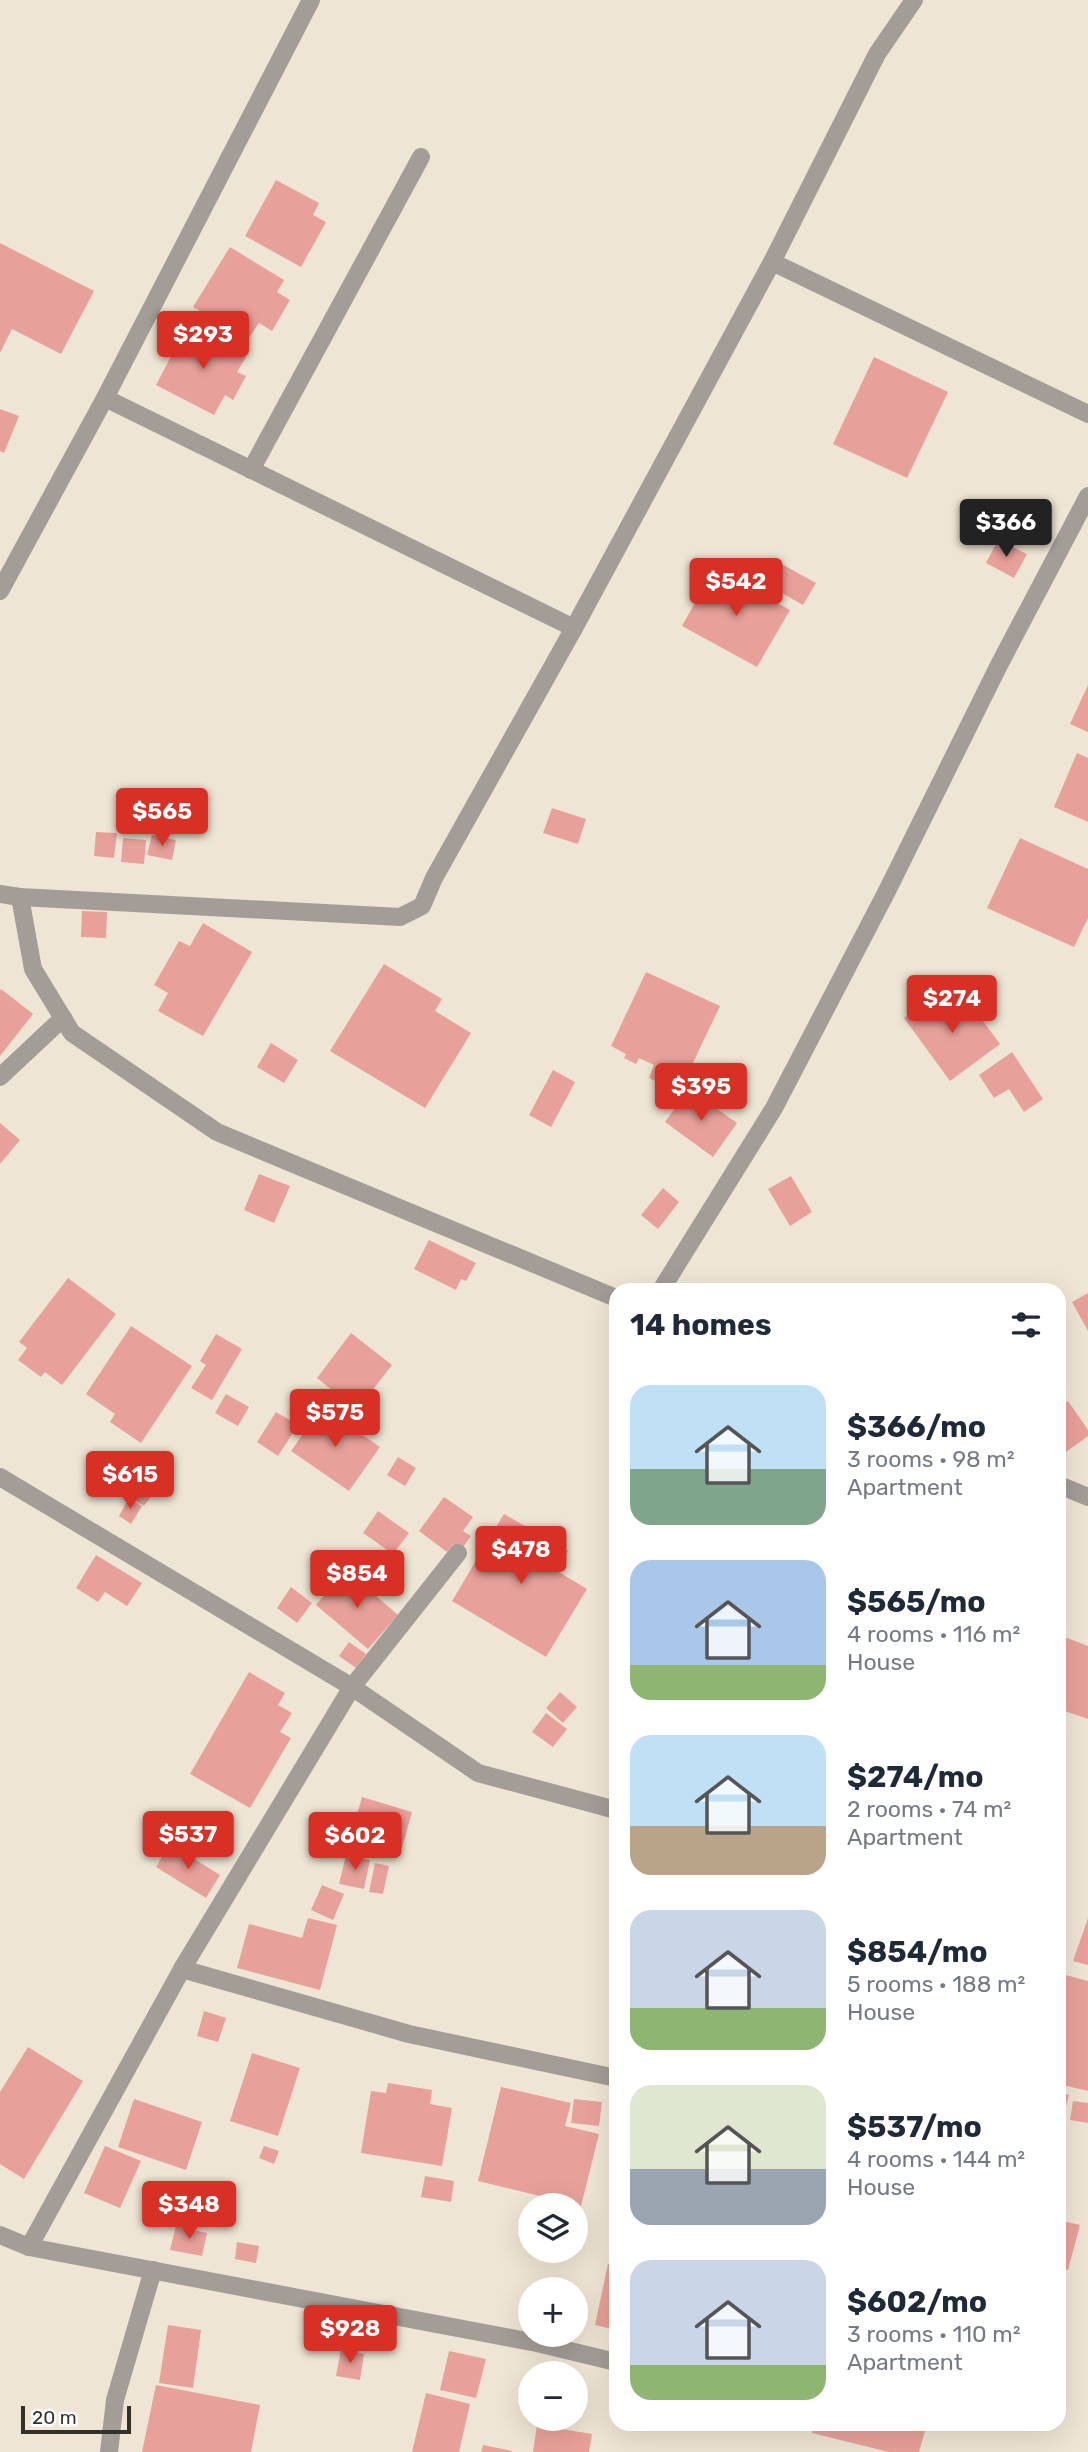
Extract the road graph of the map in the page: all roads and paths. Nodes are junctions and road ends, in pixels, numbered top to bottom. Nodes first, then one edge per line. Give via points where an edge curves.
1 (311, 0) edge
2 (914, 0) edge
3 (421, 157) dead end
4 (772, 262) junction
5 (105, 398) junction
6 (1088, 414) edge
7 (251, 470) junction
8 (1088, 496) edge
9 (0, 591) edge
10 (574, 628) junction
11 (0, 894) edge
12 (20, 897) junction
13 (63, 1018) junction
14 (0, 1077) edge
15 (665, 1283) edge
16 (609, 1295) edge
17 (0, 1477) edge
18 (1066, 1488) edge
19 (1088, 1497) edge
20 (458, 1553) dead end
21 (352, 1687) junction
22 (609, 1808) edge
23 (182, 1969) junction
24 (609, 2077) edge
25 (0, 2235) edge
26 (29, 2247) junction
27 (153, 2270) junction
28 (609, 2360) edge
29 (109, 2452) edge

1 - 5 street
2 - 4 street via 877,54
3 - 7 street
4 - 6 street
4 - 10 street
5 - 7 street
5 - 9 street
7 - 10 street
8 - 15 street via 774,1108
10 - 12 street via 422,906 400,917
11 - 12 street
12 - 13 street via 33,969
13 - 14 street
13 - 16 street via 72,1033 217,1132
17 - 21 street
18 - 19 street
20 - 21 street
21 - 22 street via 478,1773
21 - 23 street
23 - 24 street via 410,2034
23 - 26 street
25 - 26 street
26 - 27 street
27 - 28 street
27 - 29 street via 114,2400

